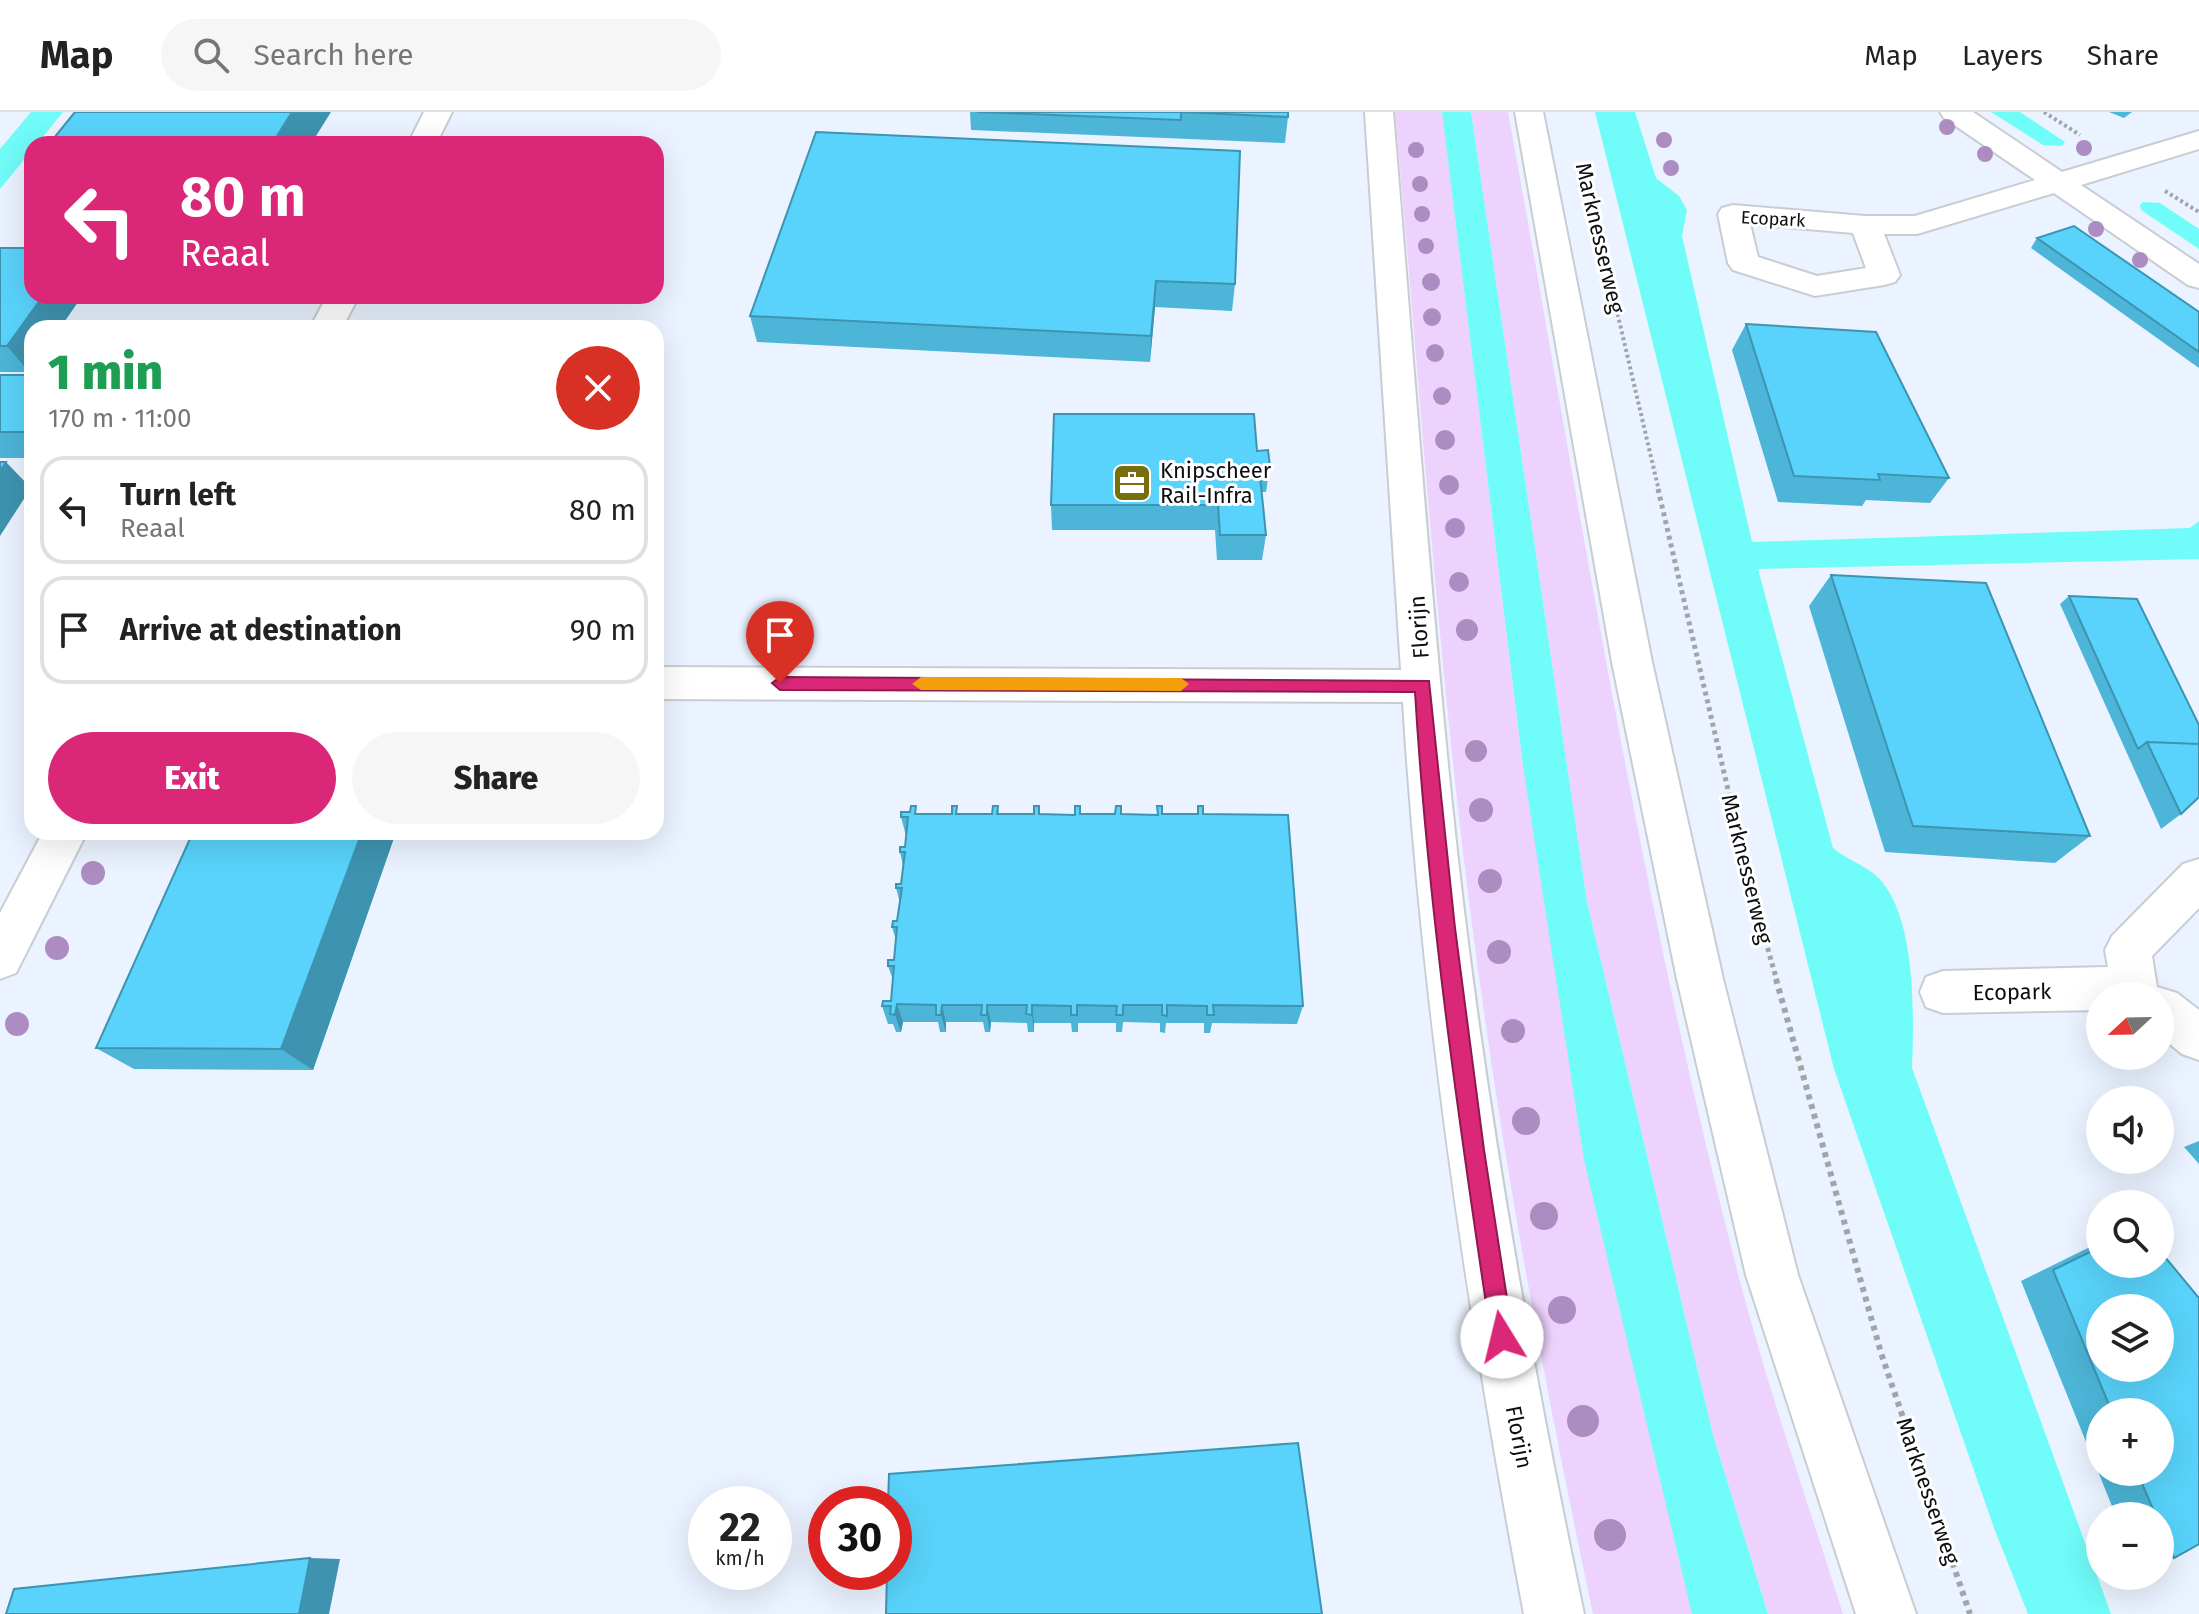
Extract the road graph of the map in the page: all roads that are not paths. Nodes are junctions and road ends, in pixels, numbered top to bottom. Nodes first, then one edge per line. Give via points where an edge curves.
1 (438, 112) edge
2 (1379, 112) edge
3 (1529, 112) edge
4 (1954, 112) edge
5 (426, 136) edge
6 (2199, 140) edge
7 (2058, 182) junction
8 (1865, 225) dead end
9 (2199, 278) edge
10 (664, 683) edge
11 (1423, 686) junction
12 (61, 840) edge
13 (2199, 878) edge
14 (0, 958) edge
15 (2140, 982) edge
16 (1943, 992) dead end
17 (2086, 996) edge
18 (2174, 1019) edge
19 (2199, 1038) edge
20 (1554, 1614) edge
21 (1886, 1614) edge

1 - 5 street
2 - 11 street, Florijn
3 - 21 street, Marknesserweg via 1632,662 1700,979 1772,1275
4 - 7 street
6 - 7 street
7 - 8 street via 1917,225
7 - 9 street
10 - 11 street
11 - 20 street, Florijn via 1432,810 1476,1166 1511,1399
12 - 14 street
13 - 15 street via 2128,950
16 - 17 street, Ecopark
18 - 19 street

